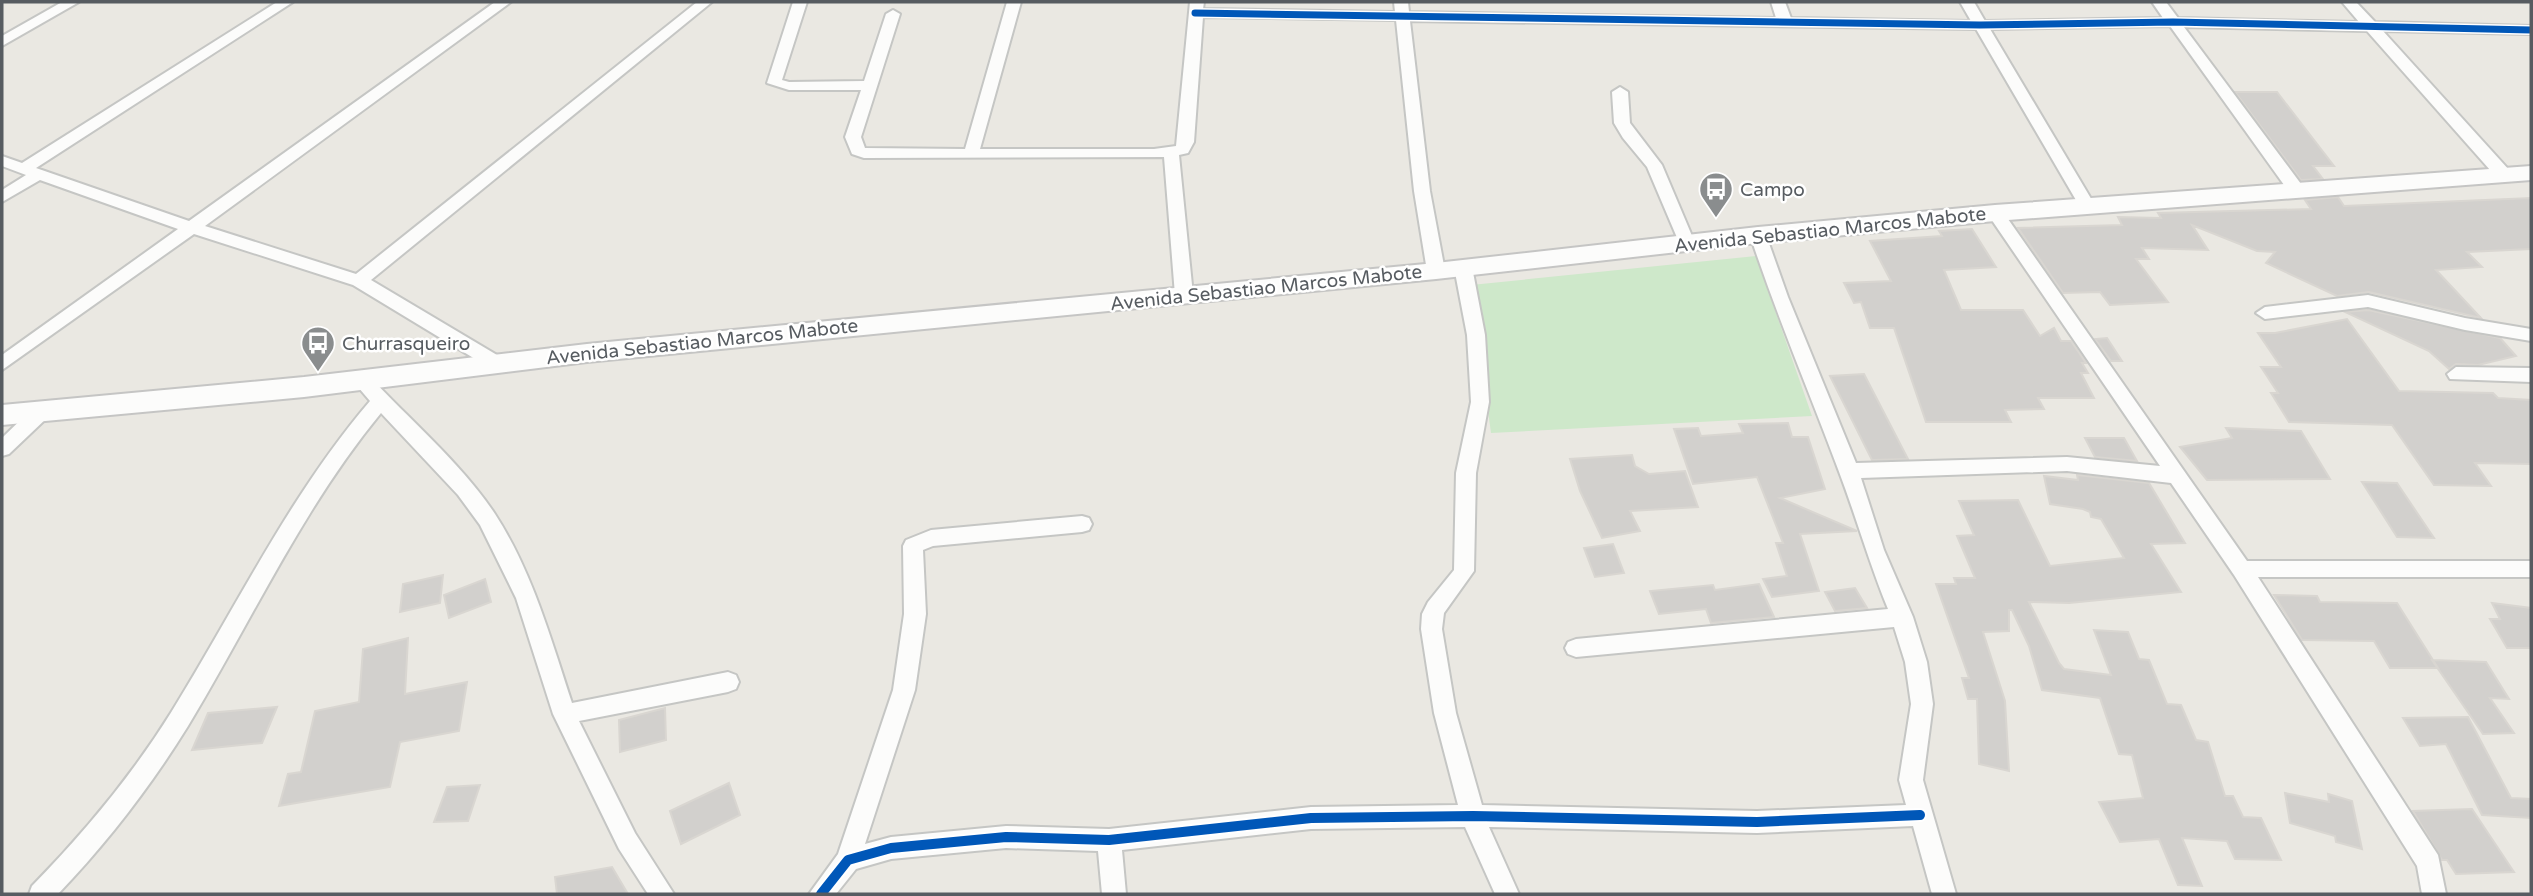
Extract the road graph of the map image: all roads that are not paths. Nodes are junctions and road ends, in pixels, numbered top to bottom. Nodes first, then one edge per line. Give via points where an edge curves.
1 (72, 2) edge
2 (286, 2) edge
3 (504, 2) edge
4 (705, 2) edge
5 (800, 2) edge
6 (1014, 2) edge
7 (1598, 2) edge
8 (1777, 2) edge
9 (1967, 2) edge
10 (2159, 2) edge
11 (2348, 2) edge
12 (1196, 7) edge
13 (1401, 9) edge
14 (893, 13) dead end
15 (1604, 19) junction
16 (1785, 22) junction
17 (2174, 22) junction
18 (1980, 25) junction
19 (2373, 29) junction
20 (2531, 30) edge
21 (2, 41) edge
22 (870, 85) junction
23 (1620, 92) dead end
24 (1171, 153) junction
25 (971, 154) junction
26 (2, 161) edge
27 (31, 171) junction
28 (2531, 173) edge
29 (2504, 175) junction
30 (2298, 192) junction
31 (2, 197) edge
32 (2088, 206) junction
33 (1994, 213) junction
34 (190, 227) junction
35 (1758, 235) junction
36 (1687, 243) junction
37 (1463, 268) junction
38 (1436, 271) junction
39 (359, 281) junction
40 (1184, 295) junction
41 (2265, 313) dead end
42 (2531, 335) edge
43 (496, 363) junction
44 (2, 364) edge
45 (2456, 374) dead end
46 (2531, 374) edge
47 (361, 380) junction
48 (380, 401) junction
49 (42, 411) junction
50 (2, 415) edge
51 (2, 449) edge
52 (1849, 471) junction
53 (2179, 476) junction
54 (1082, 524) dead end
55 (2241, 569) junction
56 (2531, 569) edge
57 (1902, 617) junction
58 (1576, 648) dead end
59 (728, 682) dead end
60 (564, 714) junction
61 (1920, 815) junction
62 (1473, 816) junction
63 (1109, 840) junction
64 (848, 860) junction
65 (2440, 893) edge
66 (41, 894) edge
67 (662, 894) edge
68 (821, 894) edge
69 (1114, 894) edge
70 (1507, 894) edge
71 (1944, 894) edge

1 - 21 street
2 - 27 street
3 - 34 street
4 - 39 street
5 - 22 street via 774,83
6 - 25 street
7 - 15 street
8 - 16 street
9 - 18 street
10 - 17 street
11 - 19 street
12 - 13 street
12 - 24 street via 1186,142 1182,150
13 - 15 street
13 - 38 street
14 - 22 street
15 - 16 street
16 - 18 street
17 - 18 street
17 - 19 street
17 - 30 street
18 - 32 street
19 - 20 street
19 - 29 street
22 - 25 street via 853,138 858,151
23 - 36 street via 1622,123 1654,165
24 - 25 street
24 - 40 street
26 - 27 street
27 - 31 street
27 - 34 street
28 - 29 main road, Avenida Sebastiao Marcos Mabote
29 - 30 main road, Avenida Sebastiao Marcos Mabote
30 - 32 main road, Avenida Sebastiao Marcos Mabote
32 - 33 main road, Avenida Sebastiao Marcos Mabote
33 - 35 main road, Avenida Sebastiao Marcos Mabote
33 - 53 street
34 - 39 street
34 - 44 street
35 - 36 main road, Avenida Sebastiao Marcos Mabote
35 - 52 street
36 - 37 main road, Avenida Sebastiao Marcos Mabote
37 - 38 main road, Avenida Sebastiao Marcos Mabote
37 - 62 street via 1476,335 1480,402 1466,473 1464,571 1433,613 1430,628
38 - 40 main road, Avenida Sebastiao Marcos Mabote
39 - 43 street
40 - 43 main road, Avenida Sebastiao Marcos Mabote
41 - 42 street via 2368,302
43 - 47 main road, Avenida Sebastiao Marcos Mabote
45 - 46 street
47 - 48 street
47 - 49 main road, Avenida Sebastiao Marcos Mabote
48 - 60 street via 466,490 488,520 527,598
48 - 66 street via 340,449 278,544 179,720 89,845
49 - 50 main road, Avenida Sebastiao Marcos Mabote
49 - 51 street
52 - 53 street via 2067,464
52 - 57 street
53 - 55 street
54 - 64 street via 931,538 913,546 915,614 904,690
55 - 56 street
55 - 65 street via 2422,851
57 - 58 street
57 - 61 street via 1916,662 1922,704 1911,780
59 - 60 street
60 - 67 street via 627,841
61 - 62 street via 1757,822
61 - 71 street
62 - 63 street via 1311,818
62 - 70 street
63 - 64 street via 1006,837 891,848
63 - 69 street
64 - 68 street

